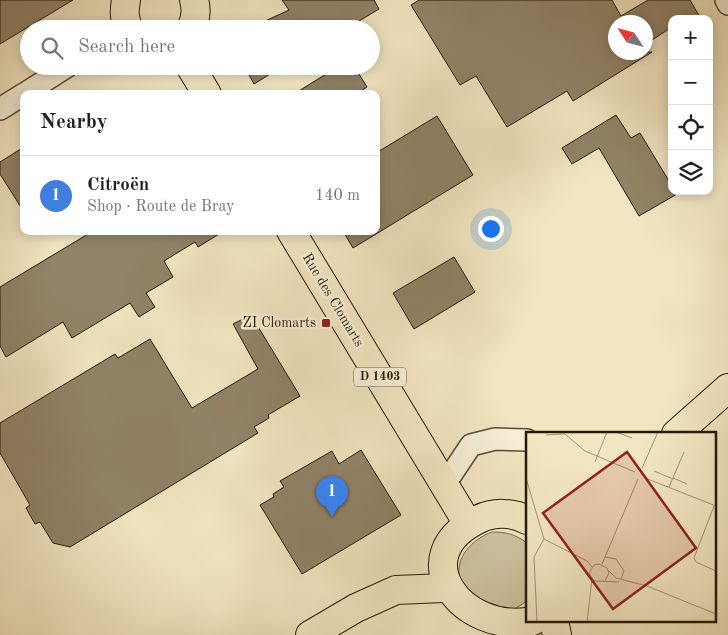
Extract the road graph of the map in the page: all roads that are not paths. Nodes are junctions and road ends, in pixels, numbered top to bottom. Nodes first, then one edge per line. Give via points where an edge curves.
1 (126, 0) edge
2 (726, 0) edge
3 (728, 4) edge
4 (125, 20) edge
5 (54, 75) edge
6 (195, 75) edge
7 (30, 90) edge
8 (205, 90) edge
9 (20, 96) edge
10 (0, 109) edge
11 (292, 235) edge
12 (728, 388) edge
13 (679, 432) edge
14 (526, 440) edge
15 (445, 484) junction
16 (525, 518) edge
17 (468, 524) junction
18 (444, 588) junction
19 (531, 622) edge
20 (554, 622) edge
21 (507, 633) edge
22 (310, 635) edge
23 (557, 635) edge

1 - 4 main road
2 - 3 street
5 - 7 street
6 - 8 main road
9 - 10 street
11 - 15 main road, Rue des Clomarts / D 1403
12 - 13 main road
14 - 15 street via 495,438 471,445
15 - 17 main road, Rue des Clomarts / D 1403
16 - 17 main road via 503,514 485,516
17 - 18 main road via 455,536 446,552 442,569
18 - 21 main road via 452,606 466,620 484,629
18 - 22 main road via 396,590 356,608
19 - 21 main road
20 - 23 main road

